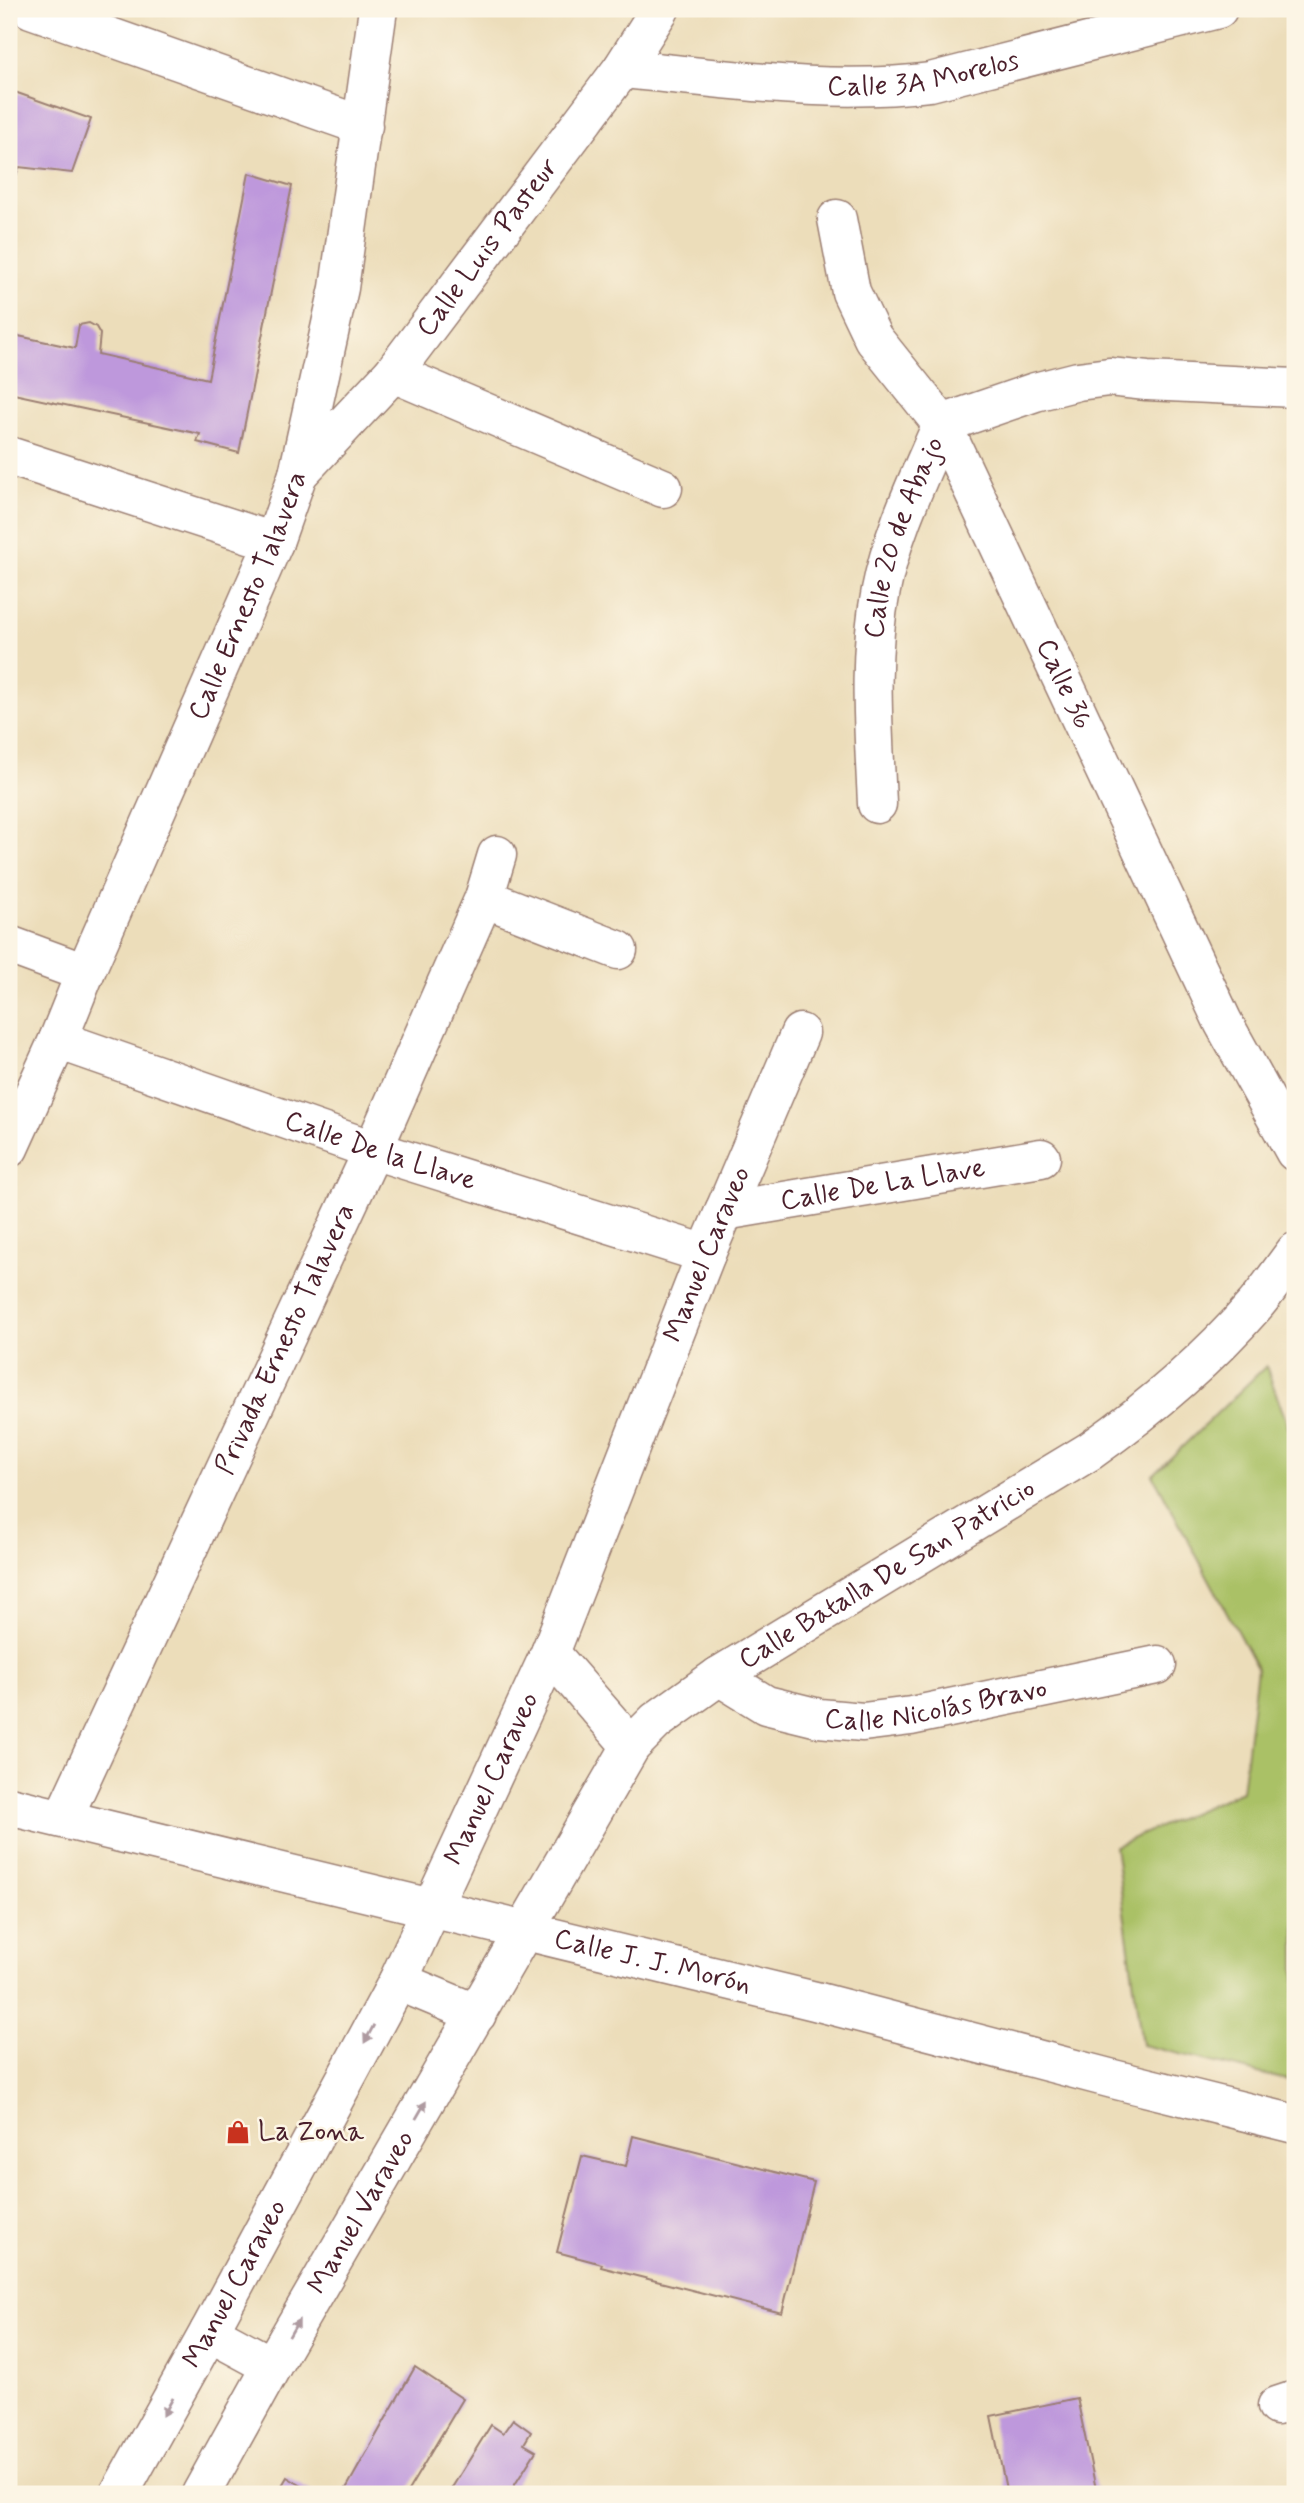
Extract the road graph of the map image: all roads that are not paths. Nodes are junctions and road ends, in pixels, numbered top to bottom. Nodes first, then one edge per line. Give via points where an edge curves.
1 (32, 9) edge
2 (378, 9) edge
3 (660, 9) edge
4 (1218, 9) edge
5 (622, 69) junction
6 (363, 126) junction
7 (837, 219) dead end
8 (393, 373) junction
9 (1295, 388) edge
10 (942, 425) junction
11 (9, 456) edge
12 (299, 474) junction
13 (663, 488) dead end
14 (274, 542) junction
15 (877, 804) dead end
16 (497, 855) dead end
17 (484, 898) junction
18 (9, 945) edge
19 (618, 950) dead end
20 (85, 973) junction
21 (800, 1033) dead end
22 (58, 1040) junction
23 (9, 1148) edge
24 (373, 1150) junction
25 (1295, 1152) edge
26 (1041, 1158) dead end
27 (724, 1211) junction
28 (1295, 1252) edge
29 (706, 1254) junction
30 (550, 1653) junction
31 (1157, 1665) dead end
32 (719, 1676) junction
33 (631, 1746) junction
34 (9, 1806) edge
35 (63, 1818) junction
36 (432, 1907) junction
37 (523, 1931) junction
38 (398, 1981) junction
39 (477, 2014) junction
40 (1295, 2124) edge
41 (209, 2332) junction
42 (272, 2366) junction
43 (119, 2494) edge
44 (201, 2494) edge

1 - 6 street
2 - 6 street, Calle Ernesto Talavera
3 - 5 street, Calle Luis Pasteur
4 - 5 street, Calle 3A Morelos via 930,82 884,88 834,88
5 - 8 street, Calle Luis Pasteur
6 - 12 street, Calle Ernesto Talavera via 339,288
7 - 10 street, Calle 36 via 851,292 873,338
8 - 12 street, Calle Luis Pasteur
8 - 13 street
9 - 10 street, Calle 20 de Abajo via 1110,377 1035,392
10 - 15 street, Calle 20 de Abajo via 911,498 881,591 873,666
10 - 25 street, Calle 36 via 1223,1021
11 - 14 street
12 - 14 street, Calle Ernesto Talavera
14 - 20 street, Calle Ernesto Talavera
16 - 17 street, Privada Ernesto Talavera
17 - 19 street
17 - 24 street, Privada Ernesto Talavera
18 - 20 street
20 - 22 street, Calle Ernesto Talavera
21 - 27 street, Manuel Caraveo
22 - 23 street, Calle Ernesto Talavera
22 - 24 street, Calle De la Llave
24 - 29 street, Calle De la Llave
24 - 35 street, Privada Ernesto Talavera
26 - 27 street, Calle De La Llave
27 - 29 street, Manuel Caraveo
28 - 32 street, Calle Batalla De San Patricio via 1256,1303 1141,1415 1090,1451
29 - 30 street, Manuel Caraveo
30 - 33 street
30 - 36 street, Manuel Caraveo
31 - 32 street, Calle Nicolás Bravo via 911,1716 863,1721 819,1718 766,1705
32 - 33 street, Calle Batalla De San Patricio via 656,1721
33 - 37 street, Calle Batalla De San Patricio
34 - 35 street, Calle J. J. Morón
35 - 36 street, Calle J. J. Morón
36 - 37 street, Calle J. J. Morón
36 - 38 street, Manuel Caraveo
37 - 39 street, Manuel Varaveo
37 - 40 street, Calle J. J. Morón
38 - 39 street
38 -> 41 street, Manuel Caraveo
42 -> 39 street, Manuel Varaveo
41 - 42 street
41 -> 43 street, Manuel Caraveo
42 - 44 street, Manuel Varaveo

